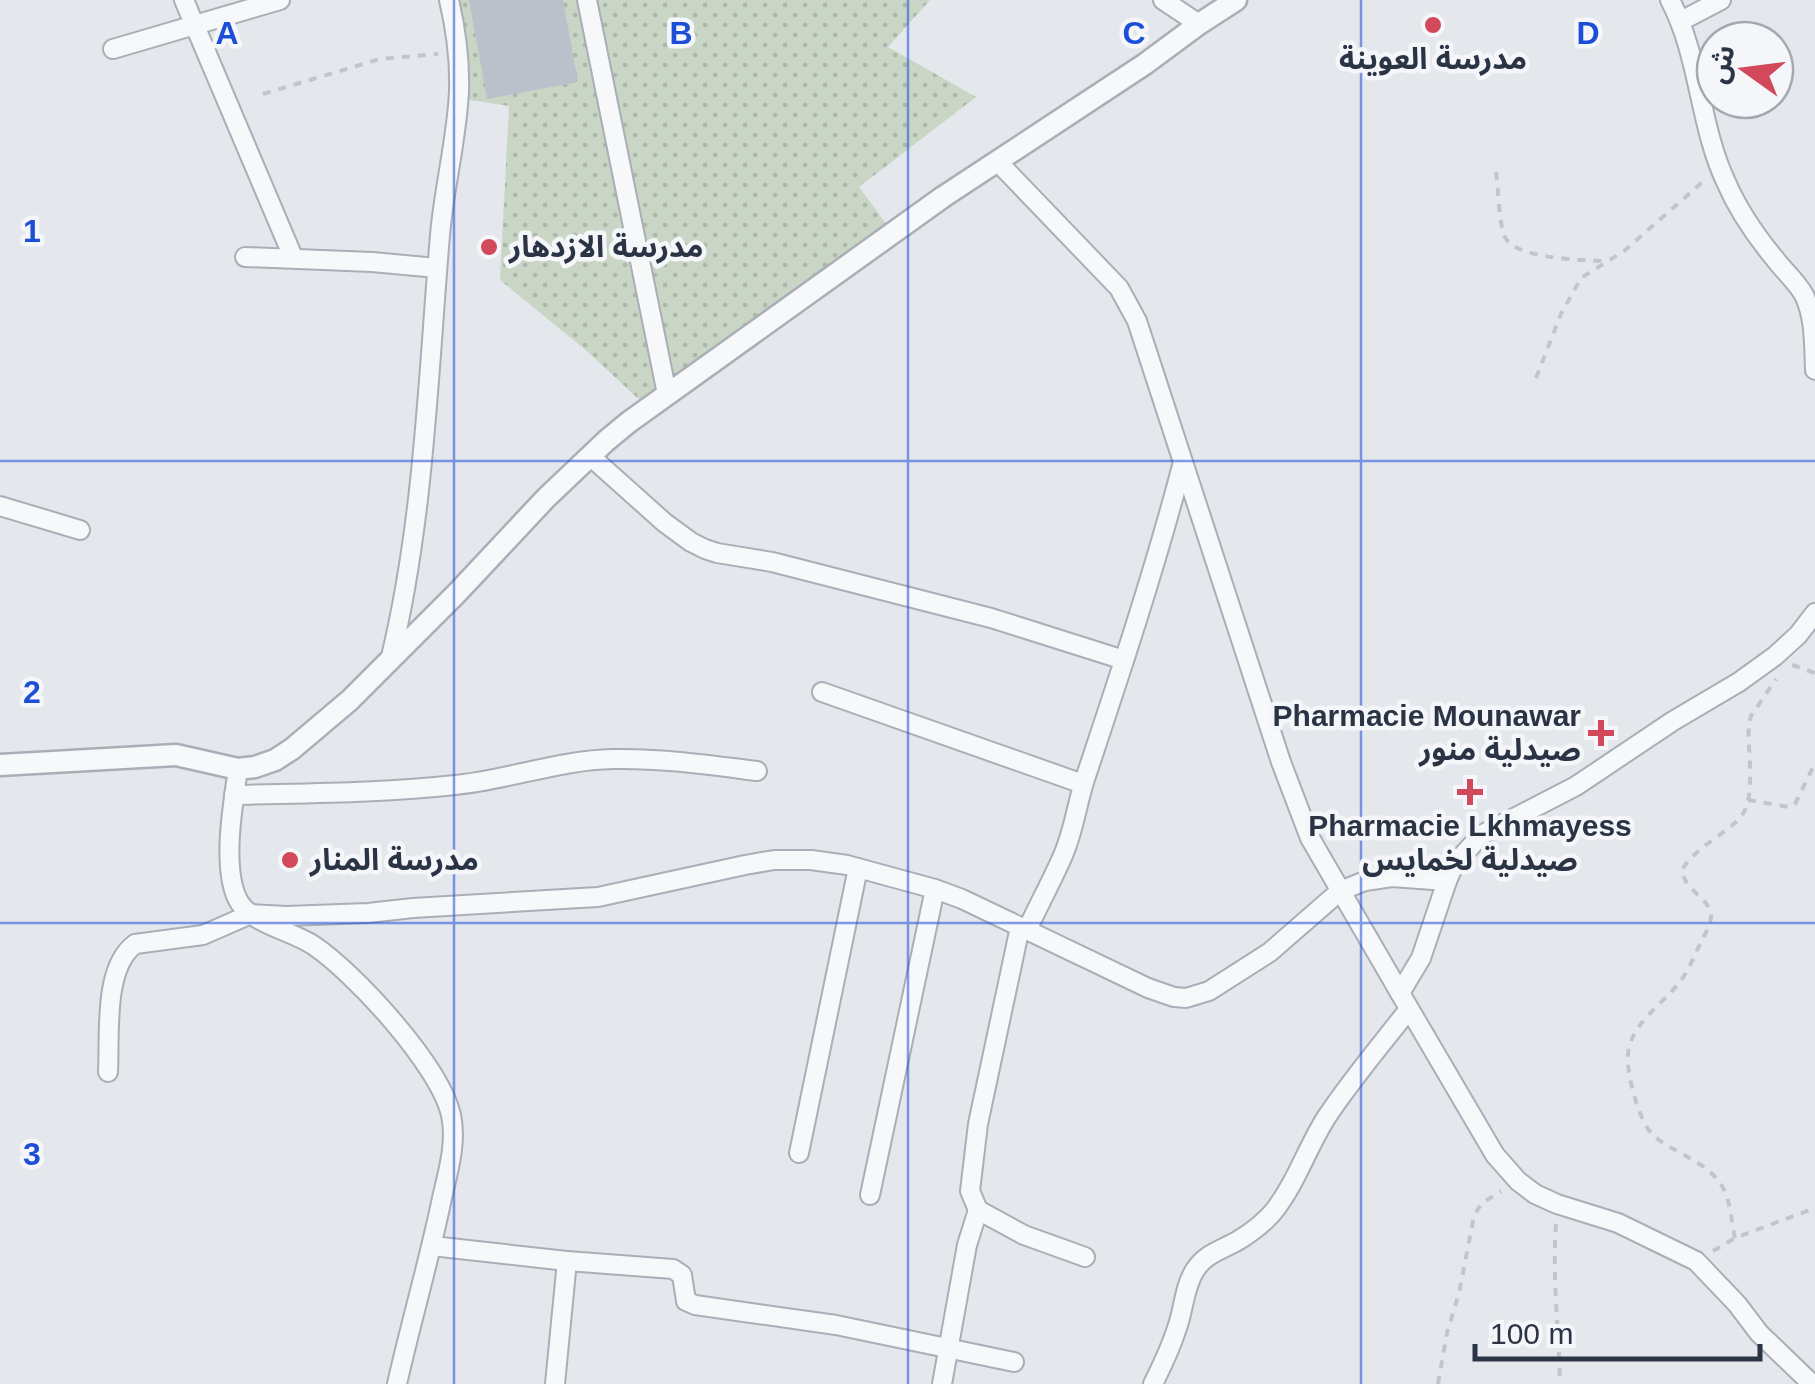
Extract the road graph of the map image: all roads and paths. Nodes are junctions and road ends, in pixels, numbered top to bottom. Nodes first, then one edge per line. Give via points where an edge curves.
1 (184, 0) edge
2 (280, 0) edge
3 (450, 0) edge
4 (587, 0) edge
5 (1162, 0) edge
6 (1236, 0) edge
7 (1670, 0) edge
8 (1721, 0) edge
9 (1681, 21) junction
10 (1199, 24) junction
11 (194, 26) junction
12 (114, 49) dead end
13 (458, 52) junction
14 (263, 94) dead end
15 (998, 161) junction
16 (1720, 168) junction
17 (1496, 172) dead end
18 (246, 256) dead end
19 (294, 258) junction
20 (1606, 262) junction
21 (438, 268) junction
22 (1815, 370) edge
23 (1536, 378) dead end
24 (667, 394) junction
25 (590, 456) junction
26 (1183, 462) junction
27 (0, 506) edge
28 (80, 530) dead end
29 (1815, 613) edge
30 (1124, 660) junction
31 (390, 661) junction
32 (1778, 678) dead end
33 (822, 692) dead end
34 (1815, 763) edge
35 (0, 766) edge
36 (238, 769) junction
37 (757, 771) dead end
38 (1083, 784) junction
39 (234, 795) junction
40 (1748, 800) junction
41 (858, 868) junction
42 (1446, 881) junction
43 (935, 889) junction
44 (1340, 891) junction
45 (251, 914) junction
46 (1024, 928) junction
47 (1405, 1001) junction
48 (108, 1072) dead end
49 (799, 1153) dead end
50 (1518, 1181) junction
51 (870, 1196) dead end
52 (1557, 1204) junction
53 (1815, 1208) edge
54 (978, 1210) junction
55 (1735, 1238) junction
56 (432, 1246) junction
57 (1085, 1257) dead end
58 (1696, 1260) junction
59 (568, 1261) junction
60 (947, 1348) junction
61 (1014, 1362) dead end
62 (396, 1384) edge
63 (555, 1384) edge
64 (942, 1384) edge
65 (1152, 1384) edge
66 (1438, 1384) edge
67 (1560, 1384) edge
68 (1812, 1384) edge

1 - 11 street
2 - 11 street
3 - 13 street
4 - 24 street
5 - 10 street
6 - 10 street
7 - 9 street
8 - 9 street
9 - 16 street
10 - 15 street
11 - 12 street
11 - 19 street
13 - 14 path via 380,60
13 - 21 street
15 - 24 street
15 - 26 street via 1119,288 1137,322
16 - 20 path
16 - 22 street via 1748,222 1802,291 1812,319
17 - 20 path via 1504,234 1513,246
18 - 19 street
19 - 21 street
20 - 23 path via 1572,290
21 - 31 street via 418,509
24 - 25 street
25 - 30 street via 705,549 992,618
25 - 31 street
26 - 30 street
26 - 44 street via 1282,762 1310,838
27 - 28 street
29 - 42 street via 1740,682 1576,786 1481,835
30 - 38 street
31 - 36 street via 292,749
32 - 40 path via 1749,723
33 - 38 street
34 - 40 path via 1790,807
35 - 36 street via 176,755
36 - 39 street
37 - 39 street via 610,758 459,785
38 - 46 street via 1063,856
39 - 45 street via 232,883
40 - 55 path via 1739,819 1682,870 1710,909 1710,922 1678,984 1637,1028 1628,1064 1648,1129 1721,1184
41 - 43 street
41 - 45 street via 774,860 598,897
41 - 49 street
42 - 44 street via 1381,877
42 - 47 street
43 - 46 street
43 - 51 street
44 - 46 street via 1254,963 1186,998 1148,988
44 - 47 street
45 - 48 street via 203,935 126,950 114,976
45 - 56 street via 297,935 341,967 407,1039 443,1092 453,1137
46 - 54 street via 978,1124 970,1183
47 - 50 street
47 - 65 street via 1276,1209 1195,1270
50 - 52 street
50 - 66 path via 1474,1216
52 - 58 street via 1618,1223
52 - 67 path
53 - 55 path
54 - 57 street
54 - 60 street
55 - 58 path
56 - 59 street
56 - 62 street
58 - 68 street
59 - 60 street via 672,1269 681,1273 690,1304
59 - 63 street
60 - 61 street
60 - 64 street

